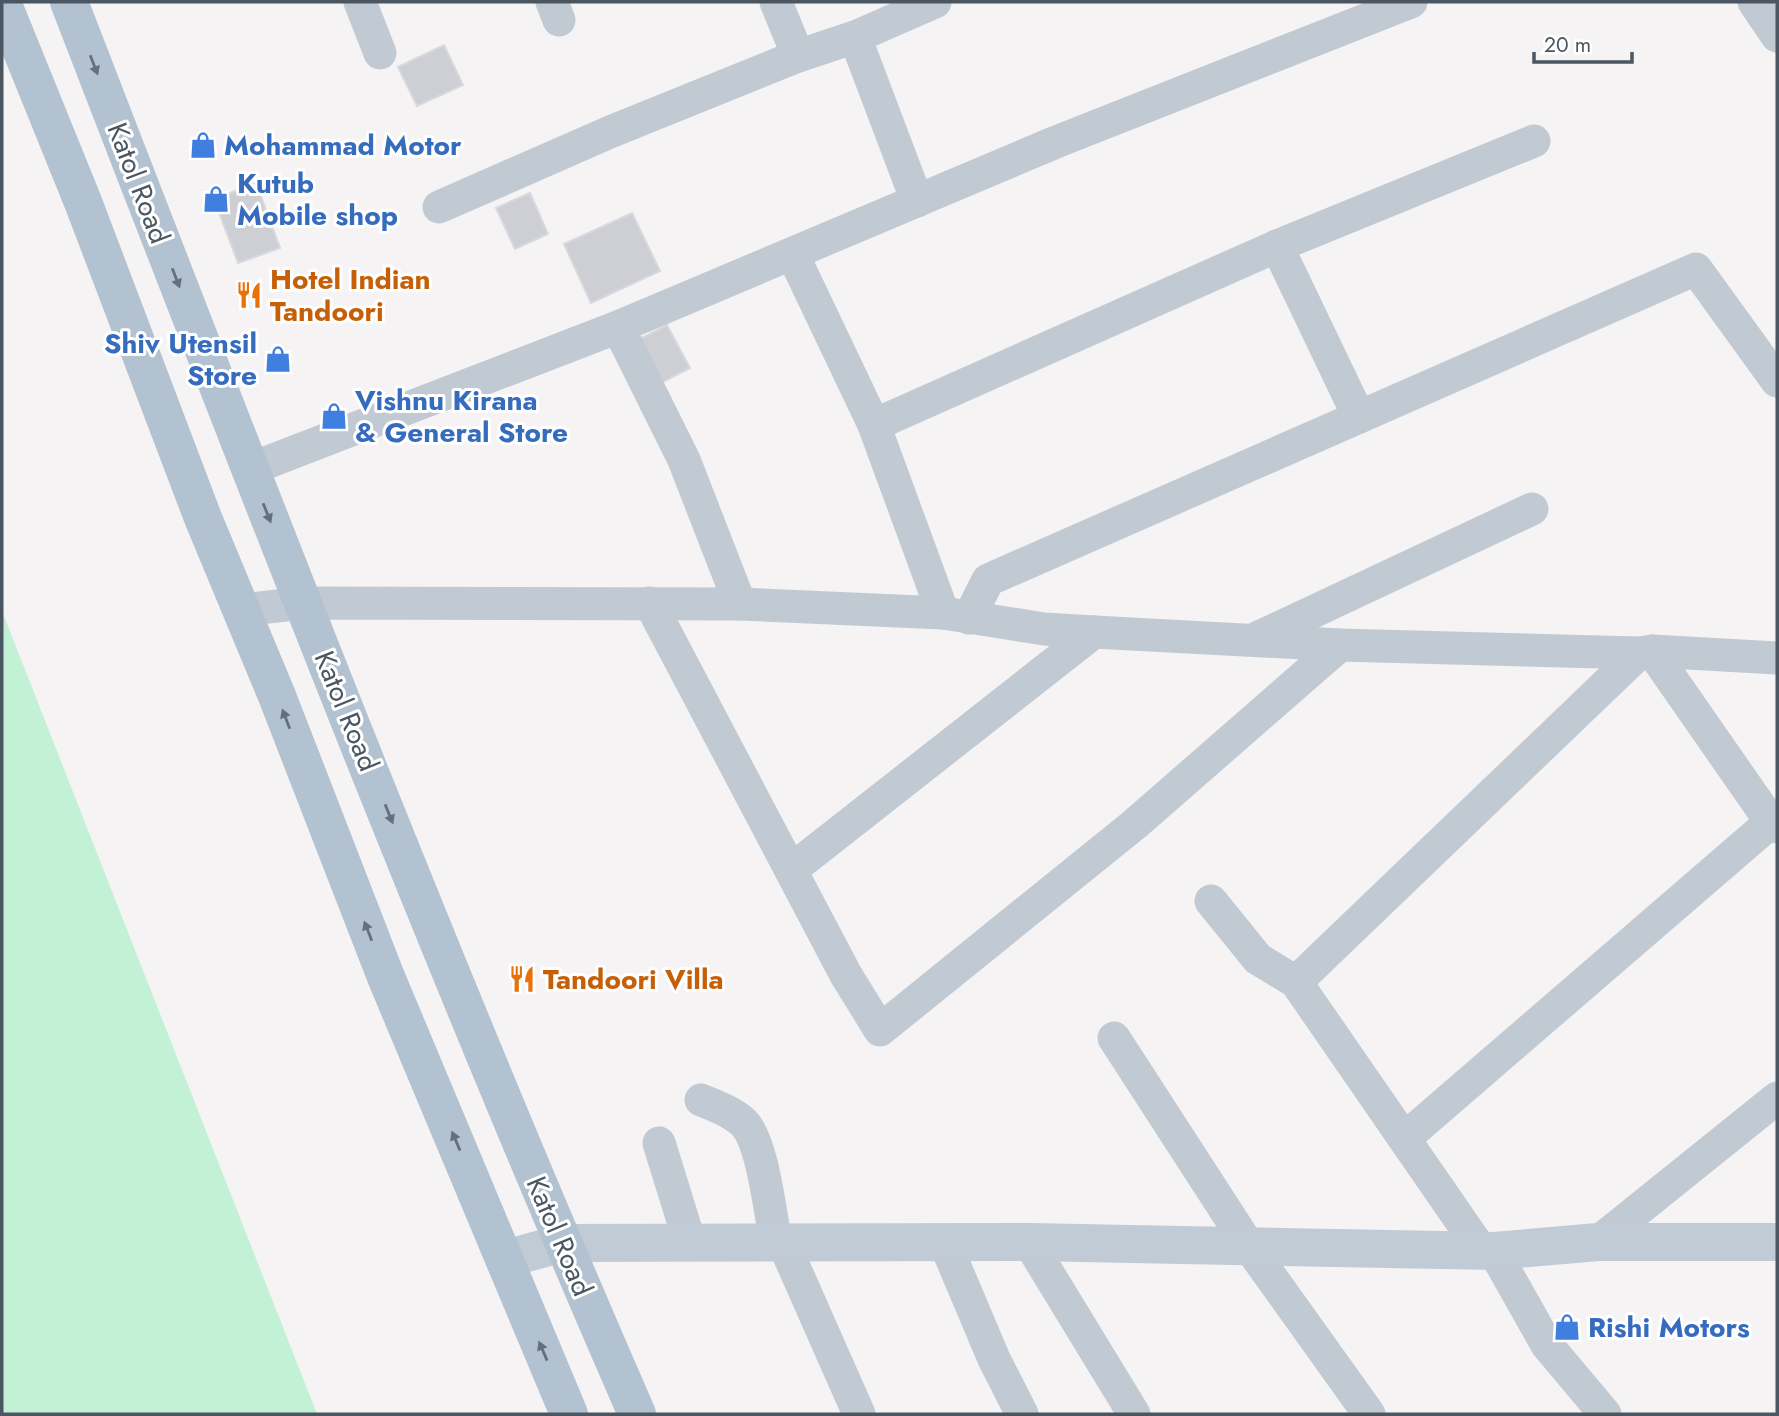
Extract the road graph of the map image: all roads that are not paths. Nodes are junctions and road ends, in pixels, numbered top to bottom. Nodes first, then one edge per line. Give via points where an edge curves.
1 (2, 2) edge
2 (69, 2) edge
3 (360, 2) edge
4 (776, 2) edge
5 (935, 2) edge
6 (1411, 2) edge
7 (1754, 2) edge
8 (1777, 36) edge
9 (855, 37) junction
10 (380, 53) dead end
11 (798, 56) junction
12 (1534, 141) dead end
13 (917, 201) junction
14 (439, 207) dead end
15 (1277, 246) junction
16 (793, 255) junction
17 (618, 327) junction
18 (1777, 381) edge
19 (1359, 417) junction
20 (874, 425) junction
21 (250, 469) junction
22 (1532, 509) dead end
23 (303, 603) junction
24 (650, 603) junction
25 (740, 604) junction
26 (241, 610) junction
27 (956, 615) junction
28 (1094, 632) junction
29 (1252, 640) junction
30 (1340, 645) junction
31 (1646, 652) junction
32 (1774, 655) edge
33 (1774, 825) edge
34 (791, 870) junction
35 (1211, 901) dead end
36 (1296, 982) junction
37 (1114, 1038) dead end
38 (1777, 1098) edge
39 (701, 1100) dead end
40 (1405, 1138) junction
41 (659, 1143) dead end
42 (689, 1238) junction
43 (778, 1239) junction
44 (1029, 1242) junction
45 (1598, 1242) junction
46 (1777, 1242) edge
47 (563, 1243) junction
48 (945, 1243) junction
49 (1248, 1245) junction
50 (1488, 1251) junction
51 (505, 1258) junction
52 (569, 1414) edge
53 (637, 1414) edge
54 (859, 1414) edge
55 (1022, 1414) edge
56 (1134, 1414) edge
57 (1369, 1414) edge
58 (1605, 1414) edge

1 - 26 main road, Katol Road
2 -> 21 main road, Katol Road
3 - 10 street
4 - 11 street
5 - 9 street
6 - 13 street
7 - 8 street
9 - 11 street
9 - 13 street
11 - 14 street
12 - 15 street
13 - 16 street
15 - 19 street
15 - 20 street
16 - 17 street
16 - 20 street
17 - 21 street
17 - 25 street via 684,460
18 - 19 street via 1696,269
19 - 27 street via 988,580
20 - 27 street
21 -> 23 main road, Katol Road
22 - 29 street
23 - 24 street
23 - 26 street
23 -> 47 main road, Katol Road
24 - 25 street
24 - 34 street
25 - 27 street
51 -> 26 main road, Katol Road via 386,977
27 - 28 street
28 - 29 street
28 - 34 street
29 - 30 street
30 - 31 street
30 - 34 street via 1135,824 880,1030
31 - 32 street
31 - 33 street
31 - 36 street
33 - 40 street
35 - 36 street via 1258,959
36 - 40 street
37 - 49 street
38 - 45 street
39 - 43 street via 745,1124 757,1144
40 - 50 street
41 - 42 street
42 - 43 street
42 - 47 street
43 - 48 street
43 - 54 street
44 - 48 street
44 - 49 street
44 - 56 street
45 - 46 street
45 - 50 street
47 - 51 street
47 - 53 main road, Katol Road
48 - 55 street
49 - 50 street
49 - 57 street
50 - 58 street via 1547,1345
52 -> 51 main road, Katol Road

